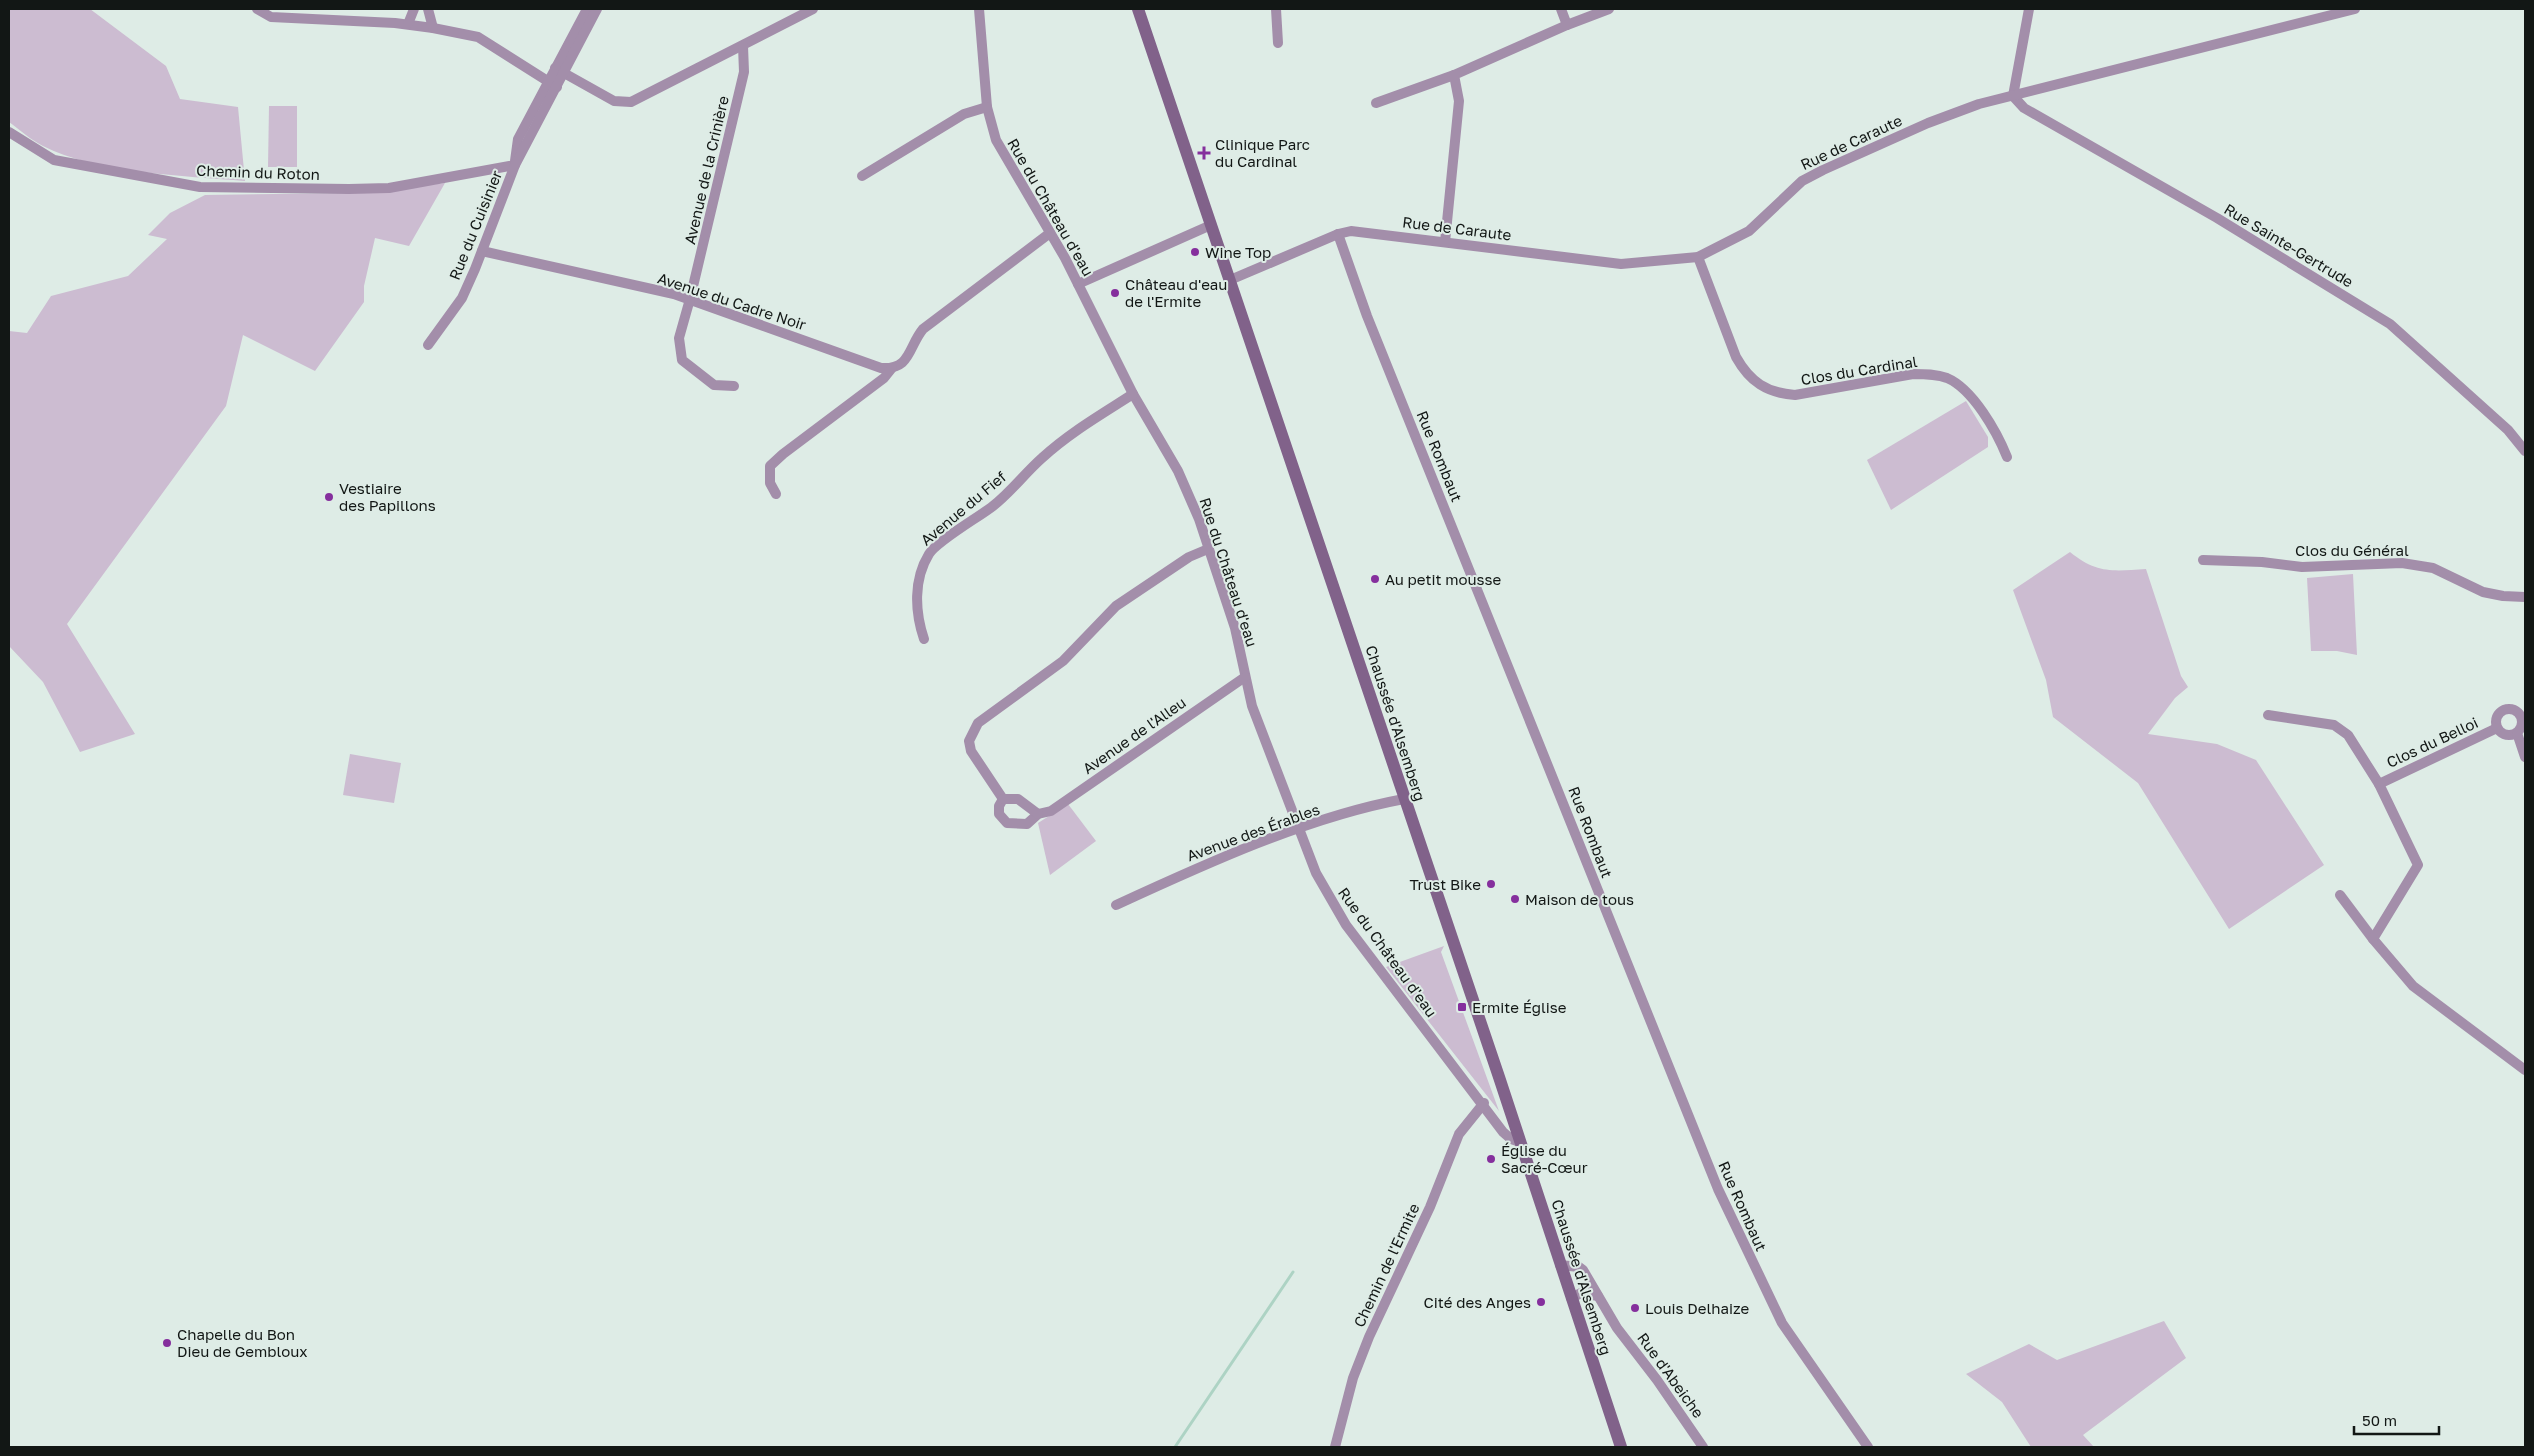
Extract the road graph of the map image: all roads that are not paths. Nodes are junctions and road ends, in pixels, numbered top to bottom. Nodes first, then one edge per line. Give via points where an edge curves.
1 (257, 9) edge
2 (414, 9) edge
3 (428, 9) edge
4 (587, 9) edge
5 (598, 9) edge
6 (813, 9) edge
7 (979, 9) edge
8 (1138, 9) edge
9 (1276, 9) edge
10 (1561, 9) edge
11 (1609, 9) edge
12 (2029, 9) edge
13 (2355, 9) edge
14 (408, 24) junction
15 (1567, 25) junction
16 (433, 28) junction
17 (1278, 43) dead end
18 (743, 46) junction
19 (559, 71) junction
20 (1454, 75) junction
21 (553, 84) junction
22 (2012, 96) junction
23 (1376, 103) dead end
24 (987, 107) junction
25 (9, 132) edge
26 (515, 165) junction
27 (862, 176) dead end
28 (1211, 225) junction
29 (1050, 233) junction
30 (1338, 234) junction
31 (1445, 242) junction
32 (482, 251) junction
33 (1698, 257) junction
34 (1230, 280) junction
35 (1078, 284) junction
36 (690, 299) junction
37 (428, 345) dead end
38 (886, 368) junction
39 (734, 386) dead end
40 (1133, 394) junction
41 (2525, 451) edge
42 (2007, 457) dead end
43 (776, 494) dead end
44 (1208, 549) junction
45 (2203, 560) dead end
46 (2525, 597) edge
47 (924, 639) dead end
48 (1245, 677) junction
49 (2268, 715) dead end
50 (2497, 728) junction
51 (2517, 733) junction
52 (2525, 757) edge
53 (2379, 784) junction
54 (1003, 799) junction
55 (1404, 799) junction
56 (1038, 814) junction
57 (1298, 829) junction
58 (2340, 895) dead end
59 (1116, 905) dead end
60 (2373, 939) junction
61 (2525, 1070) edge
62 (1484, 1103) junction
63 (1520, 1142) junction
64 (1560, 1265) junction
65 (1598, 1296) junction
66 (1571, 1298) junction
67 (1334, 1447) edge
68 (1621, 1447) edge
69 (1703, 1447) edge
70 (1868, 1447) edge

1 - 14 street via 271,17
2 - 14 street
3 - 16 street
4 - 19 street, Rue du Cuisinier
5 - 19 street, Rue du Cuisinier
6 - 18 street
7 - 24 street, Rue du Château d'eau
8 - 28 main road, Chaussée d'Alsemberg
9 - 17 street
10 - 15 street
11 - 15 street
12 - 22 street
13 - 22 street, Rue de Caraute
14 - 16 street
15 - 20 street
16 - 21 street via 478,37
18 - 19 street via 632,102 614,101
18 - 36 street, Avenue de la Crinière via 744,72
19 - 21 street, Rue du Cuisinier
20 - 23 street
20 - 31 street via 1459,100
21 - 26 street, Rue du Cuisinier
22 - 33 street, Rue de Caraute via 1928,123 1823,170 1802,181 1749,231
22 - 41 street, Rue Sainte-Gertrude via 2024,108 2217,218 2390,324 2508,430
24 - 27 street via 964,114
24 - 29 street, Rue du Château d'eau via 996,140
25 - 26 street, Chemin du Roton via 54,160 200,187 390,188
26 - 32 street, Rue du Cuisinier
28 - 34 main road, Chaussée d'Alsemberg
28 - 35 street
29 - 35 street, Rue du Château d'eau
29 - 38 street via 923,329 908,359 898,367
30 - 31 street, Rue de Caraute via 1351,231
30 - 34 street, Rue de Caraute
30 - 70 street, Rue Rombaut via 1367,316 1718,1189 1782,1323
31 - 33 street, Rue de Caraute via 1621,264
32 - 36 street, Avenue du Cadre Noir
32 - 37 street, Rue du Cuisinier via 462,298
33 - 42 street, Clos du Cardinal via 1736,357 1761,387 1778,394 1795,395 1913,374 1940,376 1964,390 1978,405
34 - 55 main road, Chaussée d'Alsemberg
35 - 40 street, Rue du Château d'eau
36 - 38 street, Avenue du Cadre Noir
36 - 39 street, Avenue de la Crinière via 679,338 682,360 714,385
38 - 43 street via 884,378 770,466 770,483
40 - 44 street, Rue du Château d'eau via 1178,471
40 - 47 street, Avenue du Fief via 1042,457 993,505 930,552 921,569 916,602
44 - 48 street, Rue du Château d'eau via 1235,628
44 - 54 street, Avenue de l'Alleu via 1189,557 1116,606 1063,661 978,723 969,741 972,751
45 - 46 street, Clos du Général via 2302,567 2402,563 2433,568 2483,592
48 - 56 street, Avenue de l'Alleu via 1050,810
48 - 57 street, Rue du Château d'eau via 1255,714
49 - 53 street, Clos du Belloi via 2334,725 2348,735
50 - 51 street via 2506,735
50 - 51 street via 2498,714 2510,708 2522,716 2522,726
50 - 53 street, Clos du Belloi
51 - 52 street
53 - 60 street, Clos du Belloi via 2418,865
54 - 56 street via 1018,799
54 - 56 street, Avenue de l'Alleu via 999,814 1007,823 1027,824
55 - 57 street, Avenue des Érables
55 - 63 main road, Chaussée d'Alsemberg
57 - 59 street, Avenue des Érables via 1188,872
57 - 62 street, Rue du Château d'eau via 1329,899 1346,925
58 - 60 street
60 - 61 street via 2413,986
62 - 63 street, Rue du Château d'eau via 1503,1132
62 - 67 street, Chemin de l'Ermite via 1459,1134 1430,1207 1369,1337 1353,1378
63 - 64 main road, Chaussée d'Alsemberg
64 - 65 street, Rue d'Abeiche via 1583,1270
64 - 66 main road, Chaussée d'Alsemberg
65 - 66 street via 1581,1293
65 - 69 street, Rue d'Abeiche via 1617,1328
66 - 68 main road, Chaussée d'Alsemberg

